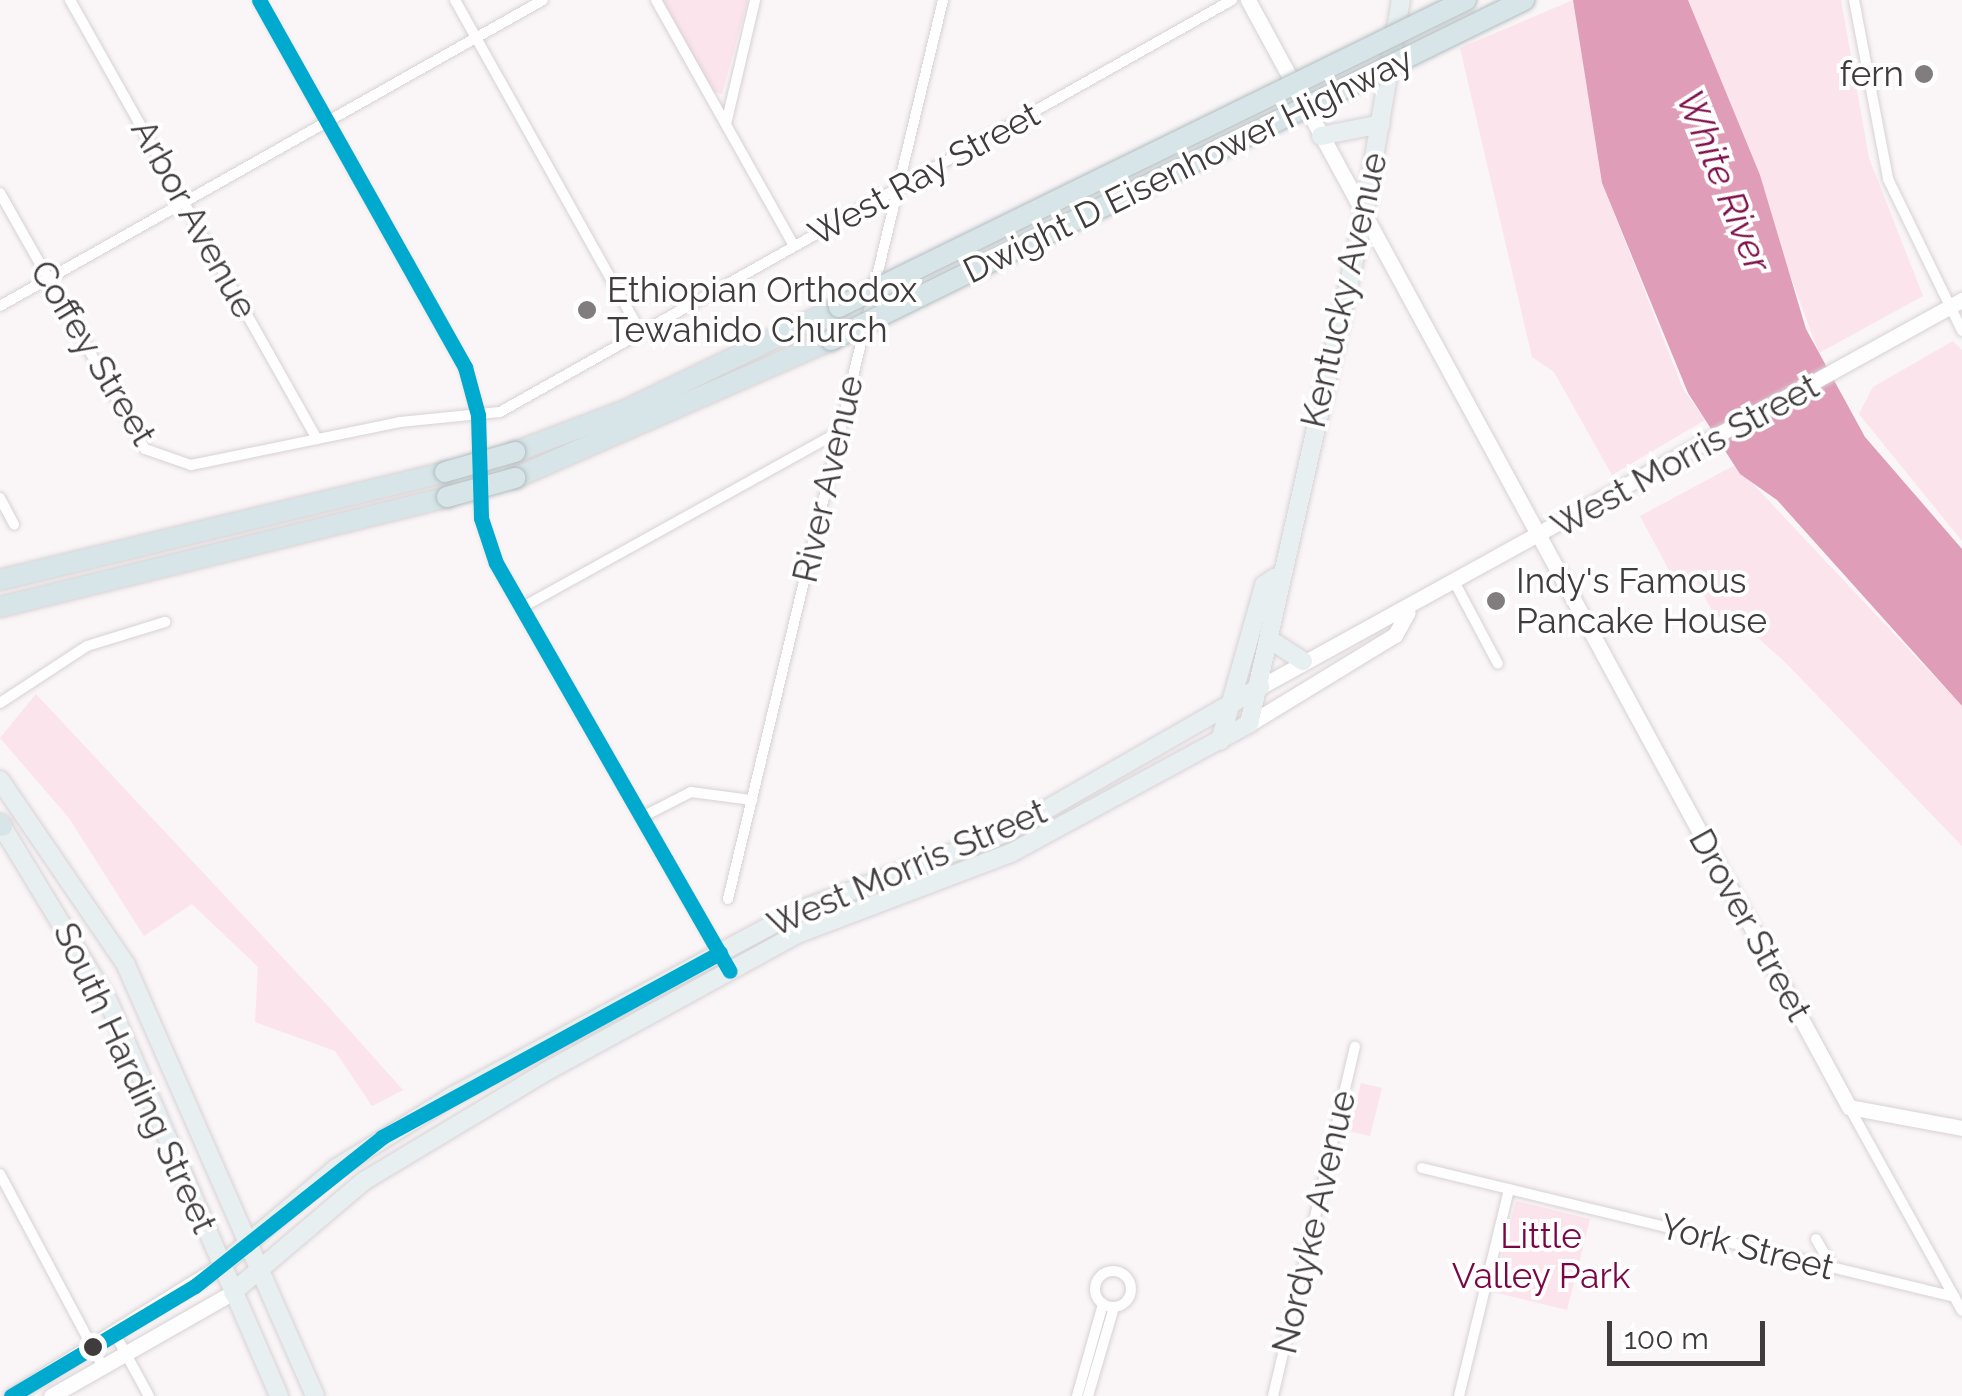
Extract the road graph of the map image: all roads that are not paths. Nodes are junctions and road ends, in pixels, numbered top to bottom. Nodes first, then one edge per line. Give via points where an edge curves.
1 (70, 0) edge
2 (259, 0) edge
3 (454, 0) edge
4 (543, 0) edge
5 (656, 0) edge
6 (755, 0) edge
7 (944, 0) edge
8 (1232, 0) edge
9 (1248, 0) edge
10 (1401, 0) edge
11 (1466, 0) edge
12 (1524, 0) edge
13 (1854, 0) edge
14 (476, 38) junction
15 (328, 122) junction
16 (726, 124) junction
17 (1381, 124) junction
18 (1321, 136) junction
19 (898, 189) junction
20 (0, 194) edge
21 (184, 202) junction
22 (1364, 216) junction
23 (794, 246) junction
24 (48, 278) junction
25 (0, 306) edge
26 (1947, 308) edge
27 (1962, 331) edge
28 (642, 333) junction
29 (478, 415) junction
30 (840, 431) junction
31 (318, 439) junction
32 (158, 460) joint
33 (0, 498) edge
34 (14, 524) dead end
35 (1541, 538) junction
36 (1276, 577) junction
37 (4, 580) edge
38 (1456, 585) junction
39 (0, 606) edge
40 (521, 608) junction
41 (1408, 612) junction
42 (164, 622) dead end
43 (1272, 642) junction
44 (1303, 662) junction
45 (1498, 664) dead end
46 (1260, 687) junction
47 (0, 703) edge
48 (1232, 703) junction
49 (1249, 724) junction
50 (1220, 741) junction
51 (0, 780) edge
52 (752, 800) junction
53 (1046, 811) junction
54 (642, 817) junction
55 (1, 824) edge
56 (923, 862) junction
57 (950, 876) junction
58 (728, 899) dead end
59 (840, 914) junction
60 (720, 953) junction
61 (730, 970) junction
62 (1355, 1048) dead end
63 (1849, 1107) junction
64 (1962, 1128) edge
65 (1422, 1168) dead end
66 (0, 1174) edge
67 (1509, 1189) junction
68 (1816, 1239) dead end
69 (249, 1243) junction
70 (222, 1265) junction
71 (1833, 1268) junction
72 (260, 1269) junction
73 (233, 1292) junction
74 (1954, 1297) junction
75 (1962, 1311) edge
76 (115, 1334) junction
77 (93, 1347) junction
78 (127, 1357) junction
79 (104, 1368) junction
80 (11, 1396) edge
81 (51, 1396) edge
82 (148, 1396) edge
83 (279, 1396) edge
84 (314, 1396) edge
85 (1076, 1396) edge
86 (1088, 1396) edge
87 (1273, 1396) edge
88 (1459, 1396) edge

1 - 21 street, Arbor Avenue
2 - 15 street
3 - 14 street
4 - 14 street
5 - 16 street
6 - 16 street
7 - 19 street, River Avenue
8 - 19 street, West Ray Street
9 - 18 main road, Drover Street
10 - 17 main road, Kentucky Avenue
11 - 37 highway, Dwight D Eisenhower Highway, bridge via 626,410 445,472
12 - 39 highway, Dwight D Eisenhower Highway, bridge via 831,340 515,478
13 - 26 street via 1888,179
14 - 15 street
14 - 28 street
15 - 21 street
15 - 29 street via 463,362
16 - 23 street
17 - 18 main road
17 - 22 main road, Kentucky Avenue
18 - 22 main road, Drover Street
19 - 23 street, West Ray Street
19 - 30 street, River Avenue
20 - 24 street, Coffey Street
21 - 24 street
21 - 31 street, Arbor Avenue
22 - 35 main road, Drover Street
22 - 36 main road, Kentucky Avenue
23 - 28 street, West Ray Street
24 - 25 street
24 - 32 street, Coffey Street
26 - 27 street
26 - 35 main road, West Morris Street
28 - 29 street, West Ray Street
29 - 31 street, West Ray Street
29 - 40 street via 481,518
30 - 40 street
30 - 52 street, River Avenue
31 - 32 street, West Ray Street via 191,466
33 - 34 street
35 - 38 main road, West Morris Street
35 - 63 main road, Drover Street
36 - 43 main road, Kentucky Avenue via 1284,590
36 - 48 main road, Kentucky Avenue via 1264,585
38 - 41 main road, West Morris Street
38 - 45 street
40 - 54 street
41 - 44 main road, West Morris Street via 1381,616
41 - 49 main road, West Morris Street via 1394,635
42 - 47 street via 87,646
43 - 44 main road
43 - 46 main road, Kentucky Avenue
44 - 46 main road, West Morris Street
46 - 48 main road, West Morris Street
46 - 49 main road, Kentucky Avenue
48 - 50 main road, Kentucky Avenue
48 - 53 main road, West Morris Street
49 - 50 main road, West Morris Street
50 - 57 main road, West Morris Street via 1049,835
51 - 69 main road, South Harding Street via 126,965
52 - 54 street via 691,792
52 - 58 street, River Avenue
53 - 56 main road, West Morris Street
53 - 57 main road
54 - 60 street
55 - 70 main road, South Harding Street via 98,980
56 - 59 main road
56 - 60 main road, West Morris Street
57 - 59 main road, West Morris Street
59 - 61 main road, West Morris Street
60 - 61 street
60 - 69 main road, West Morris Street via 382,1137
61 - 72 main road, West Morris Street via 397,1159
62 - 87 street, Nordyke Avenue
63 - 64 main road
63 - 74 street, Drover Street
65 - 67 street, York Street
66 - 77 street
67 - 71 street, York Street
67 - 88 street
68 - 71 street
69 - 70 main road, West Morris Street
69 - 72 main road, South Harding Street
70 - 73 main road, South Harding Street
70 - 76 main road, West Morris Street
71 - 74 street, York Street
72 - 73 main road, West Morris Street
72 - 84 main road, South Harding Street
73 - 78 main road, West Morris Street
73 - 83 main road, South Harding Street
74 - 75 street, Drover Street
76 - 77 main road, West Morris Street
76 - 78 street
77 - 79 street
77 - 80 main road, West Morris Street
78 - 79 main road, West Morris Street
78 - 82 street
79 - 81 main road, West Morris Street
85 - 86 street via 1108,1305

